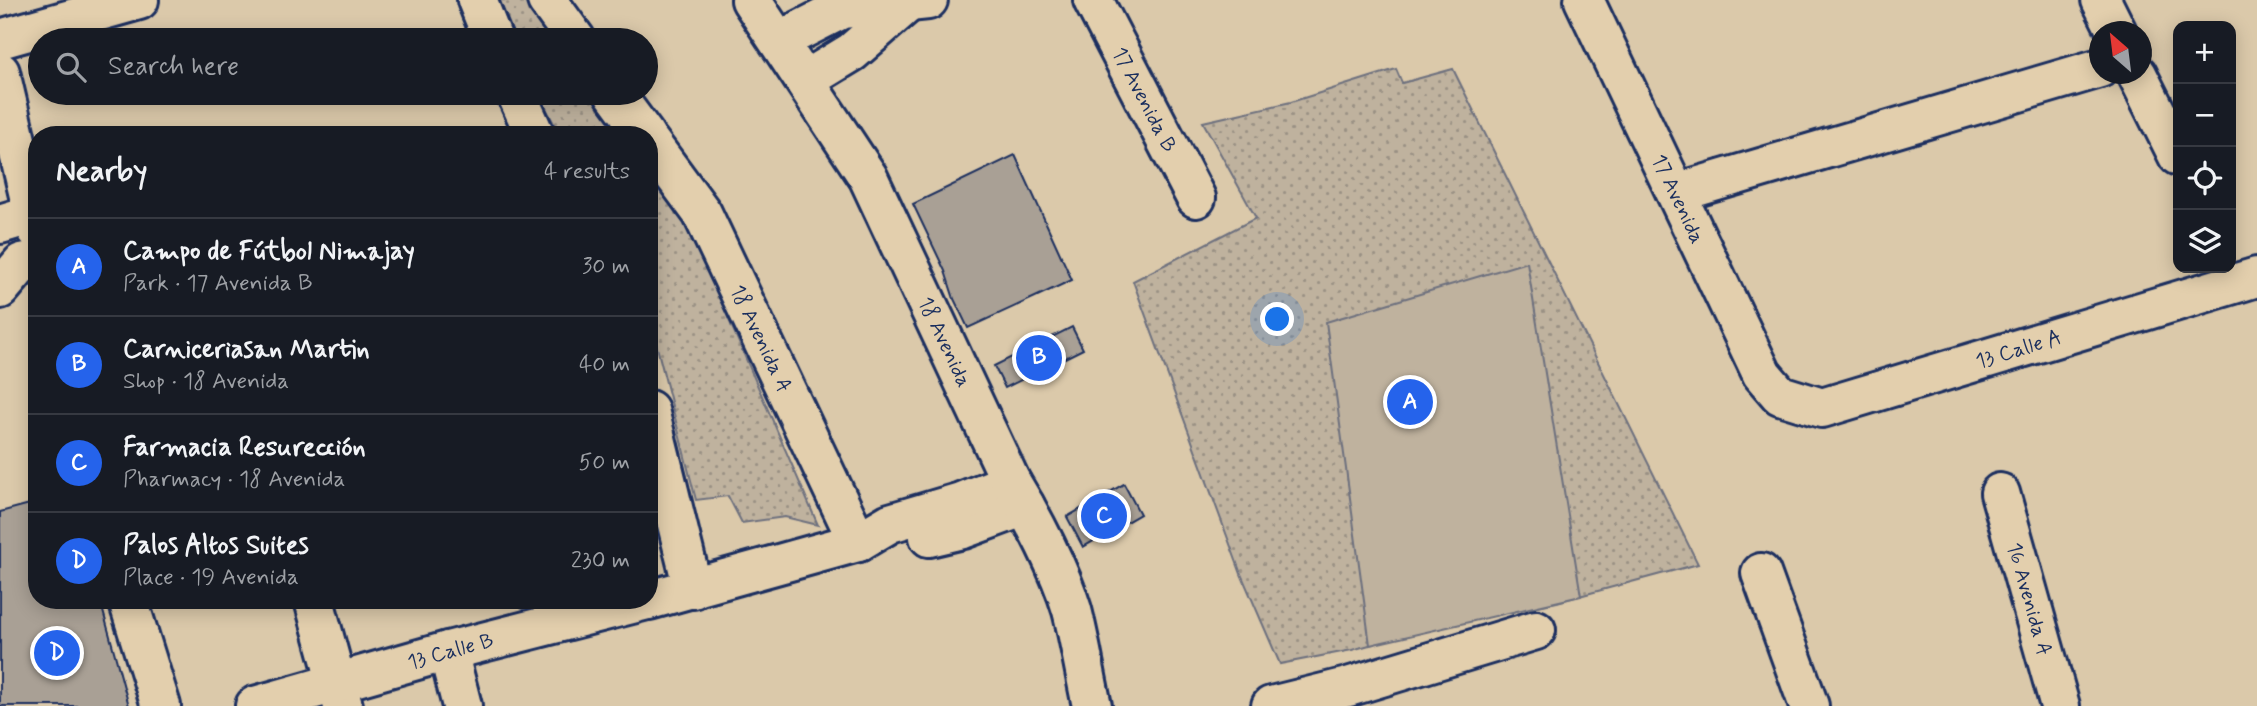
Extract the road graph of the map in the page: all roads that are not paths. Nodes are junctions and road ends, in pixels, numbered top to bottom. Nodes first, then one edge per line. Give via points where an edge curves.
1 (139, 0) edge
2 (477, 0) edge
3 (547, 0) edge
4 (751, 0) edge
5 (1093, 0) edge
6 (1584, 0) edge
7 (2101, 0) edge
8 (918, 1) edge
9 (2111, 21) edge
10 (39, 28) edge
11 (488, 28) edge
12 (567, 28) edge
13 (28, 31) edge
14 (0, 39) edge
15 (779, 41) junction
16 (2089, 71) edge
17 (0, 72) edge
18 (806, 80) junction
19 (2142, 84) edge
20 (521, 105) edge
21 (623, 105) edge
22 (531, 126) edge
23 (638, 126) edge
24 (2174, 147) edge
25 (658, 153) edge
26 (1676, 193) junction
27 (1196, 198) dead end
28 (23, 223) edge
29 (28, 262) edge
30 (2243, 273) edge
31 (0, 289) edge
32 (1780, 395) joint
33 (658, 447) edge
34 (2000, 493) dead end
35 (1018, 494) junction
36 (858, 542) junction
37 (1761, 573) dead end
38 (693, 589) junction
39 (658, 598) edge
40 (131, 609) edge
41 (316, 609) edge
42 (613, 609) edge
43 (1536, 630) dead end
44 (448, 651) junction
45 (340, 694) edge
46 (161, 706) edge
47 (255, 706) edge
48 (462, 706) edge
49 (1092, 706) edge
50 (1270, 706) edge
51 (1809, 706) edge
52 (2060, 706) edge

1 - 10 street
2 - 11 street
3 - 12 street
4 - 15 street, 18 Avenida
5 - 27 street, 17 Avenida B
6 - 26 street, 17 Avenida
7 - 9 street
8 - 15 street via 842,9
8 - 18 street via 852,52
13 - 14 street
15 - 18 street, 18 Avenida
16 - 26 street
17 - 28 street
18 - 35 street, 18 Avenida via 868,177
19 - 24 street
20 - 22 street
21 - 23 street
25 - 36 street, 18 Avenida A via 702,213
26 - 32 street, 17 Avenida via 1762,374
29 - 31 street
30 - 32 street, 13 Calle A via 1822,408
33 - 38 street
34 - 52 street, 16 Avenida A
35 - 36 street, 13 Calle B via 963,529 897,545
35 - 49 street, 18 Avenida via 1071,608
36 - 38 street, 13 Calle B
37 - 51 street
38 - 39 street, 13 Calle B
40 - 46 street
41 - 45 street
42 - 44 street, 13 Calle B
43 - 50 street
44 - 45 street, 13 Calle B
44 - 48 street
45 - 47 street, 13 Calle B

